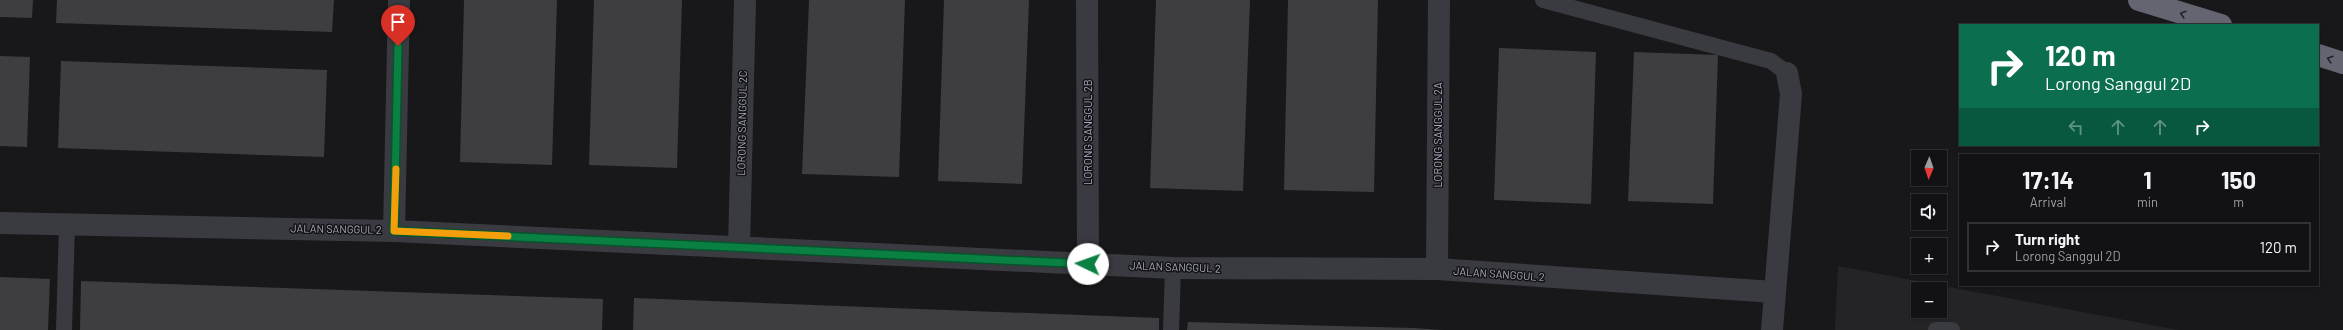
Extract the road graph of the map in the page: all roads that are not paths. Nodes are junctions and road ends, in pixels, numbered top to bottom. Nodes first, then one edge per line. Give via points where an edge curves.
1 (399, 0) edge
2 (745, 0) edge
3 (1087, 0) edge
4 (1439, 0) edge
5 (1543, 0) edge
6 (2139, 0) edge
7 (2218, 24) edge
8 (2319, 55) edge
9 (2343, 63) edge
10 (1787, 73) joint
11 (0, 223) edge
12 (67, 224) junction
13 (394, 231) junction
14 (739, 247) junction
15 (1088, 264) junction
16 (1173, 268) junction
17 (1437, 270) junction
18 (1774, 292) junction
19 (64, 330) edge
20 (1171, 330) edge
21 (1772, 330) edge

1 - 13 street
2 - 14 street, LORONG SANGGUL 2C
3 - 15 street, LORONG SANGGUL 2B
4 - 17 street, LORONG SANGGUL 2A
5 - 10 lane via 1770,61
7 -> 6 highway
9 -> 8 highway
10 - 18 street via 1791,94
11 - 12 street, JALAN SANGGUL 2
12 - 13 street, JALAN SANGGUL 2
12 - 19 lane
13 - 14 street, JALAN SANGGUL 2
14 - 15 street, JALAN SANGGUL 2
15 - 16 street, JALAN SANGGUL 2
16 - 17 street, JALAN SANGGUL 2
16 - 20 lane
17 - 18 street, JALAN SANGGUL 2
18 - 21 street

